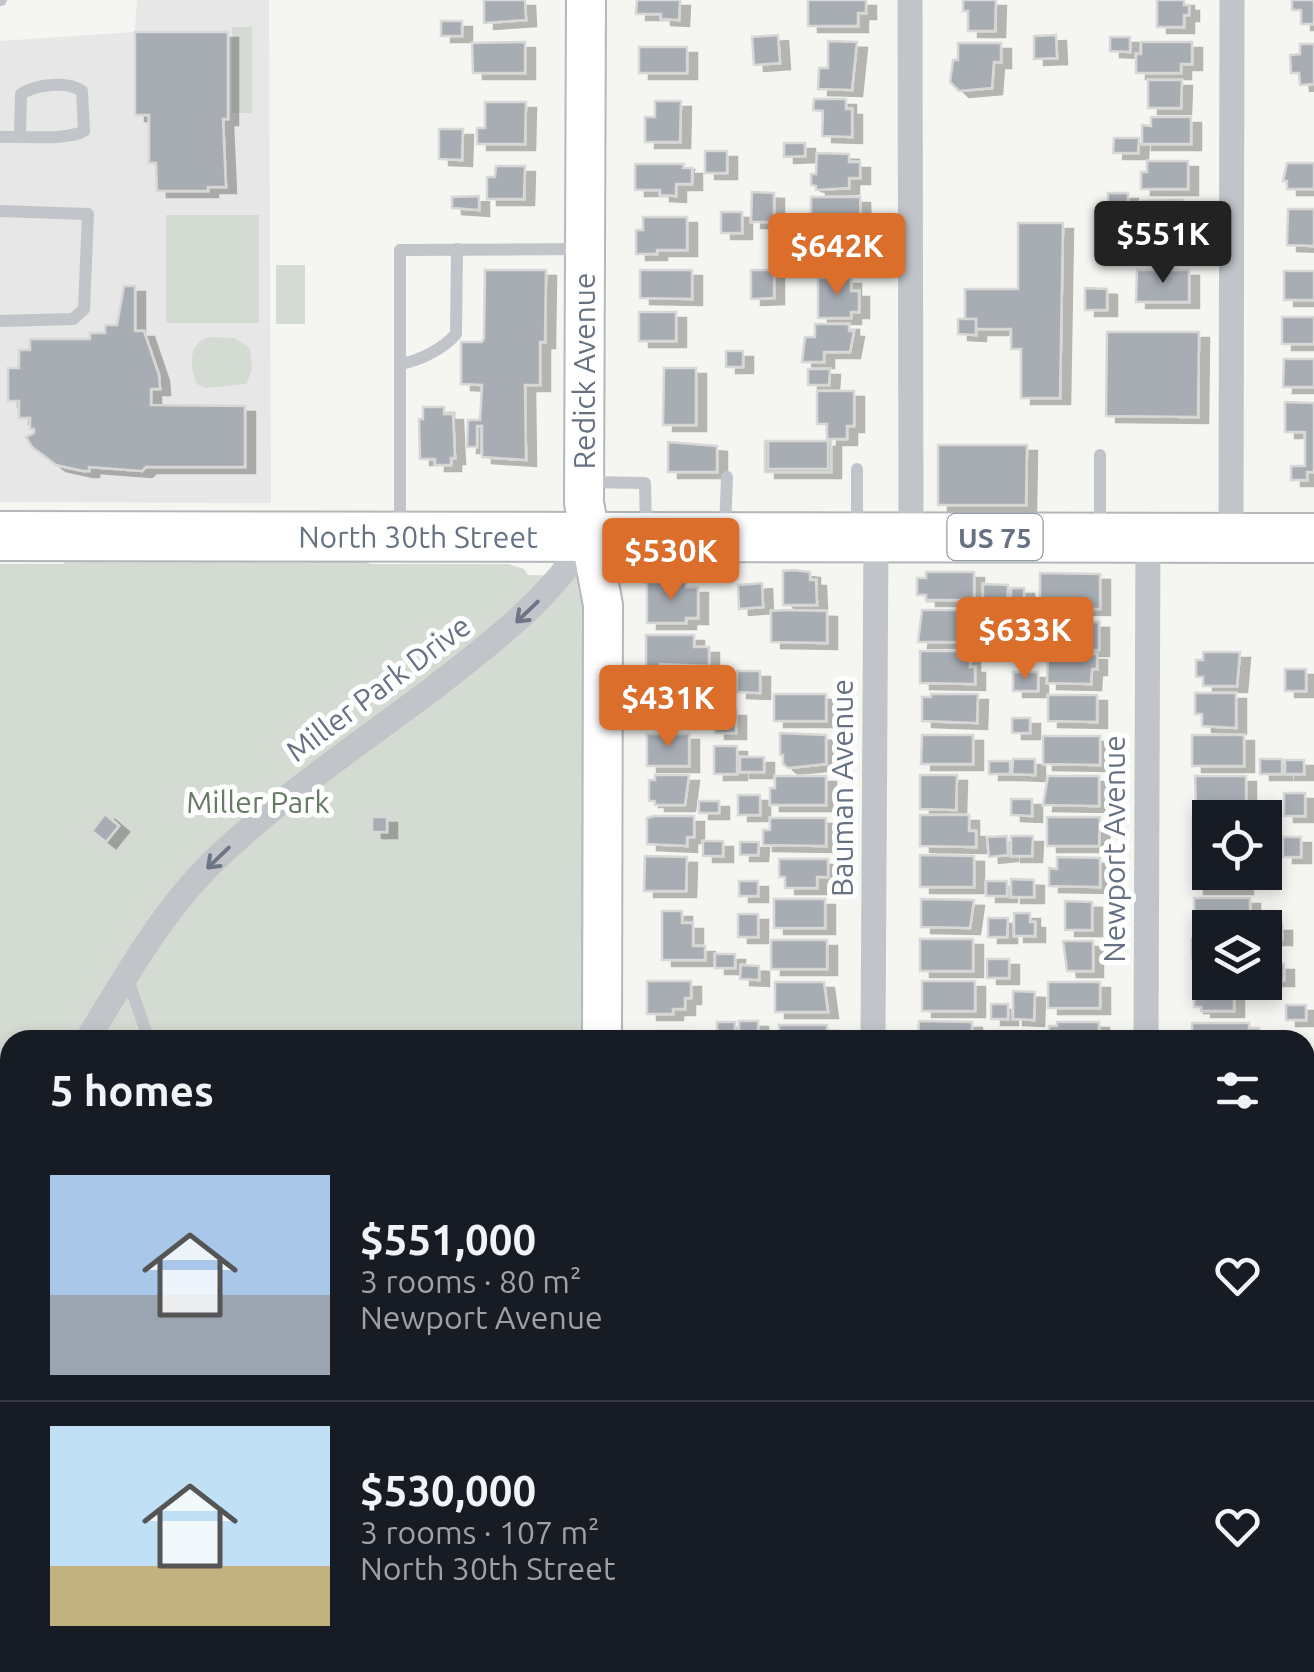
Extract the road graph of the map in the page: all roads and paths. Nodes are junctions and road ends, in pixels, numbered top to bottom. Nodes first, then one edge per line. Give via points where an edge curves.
1 (586, 0) edge
2 (910, 0) edge
3 (1232, 0) edge
4 (0, 136) edge
5 (20, 136) junction
6 (0, 211) edge
7 (585, 249) junction
8 (458, 250) junction
9 (0, 321) edge
10 (400, 364) junction
11 (1100, 454) dead end
12 (857, 469) dead end
13 (727, 477) dead end
14 (584, 482) junction
15 (0, 536) edge
16 (400, 536) junction
17 (588, 537) junction
18 (646, 537) junction
19 (725, 537) junction
20 (882, 537) junction
21 (1100, 537) junction
22 (1148, 537) junction
23 (1231, 538) junction
24 (1314, 538) edge
25 (127, 977) junction
26 (93, 1030) edge
27 (146, 1030) edge
28 (602, 1030) edge
29 (873, 1030) edge
30 (1146, 1030) edge

1 - 7 street, Redick Avenue
2 - 20 street, Bauman Avenue
3 - 23 street
4 - 5 lane
5 - 5 lane via 77,135 84,130 82,92 74,86 32,87 21,94
6 - 9 lane via 88,214 84,308 74,319
7 - 8 lane
7 - 14 street, Redick Avenue
8 - 10 lane via 456,334
8 - 10 lane via 400,250
10 - 16 lane
11 - 21 lane
12 - 20 lane
13 - 19 lane
14 - 17 street, Redick Avenue
14 - 18 lane via 645,483
15 - 16 highway, North 30th Street / US 75
16 - 17 highway, North 30th Street / US 75
17 - 18 highway, North 30th Street / US 75
17 -> 25 street, Miller Park Drive via 561,576 508,629 220,855 182,896
17 - 28 street, Redick Avenue via 603,605
18 - 19 highway, North 30th Street / US 75
19 - 20 highway, North 30th Street / US 75
20 - 21 highway, North 30th Street / US 75
20 - 29 street, Bauman Avenue
21 - 22 highway, North 30th Street / US 75
22 - 23 highway, North 30th Street / US 75
22 - 30 street, Newport Avenue
23 - 24 highway, North 30th Street / US 75
25 - 26 street, Miller Park Drive
25 - 27 lane

